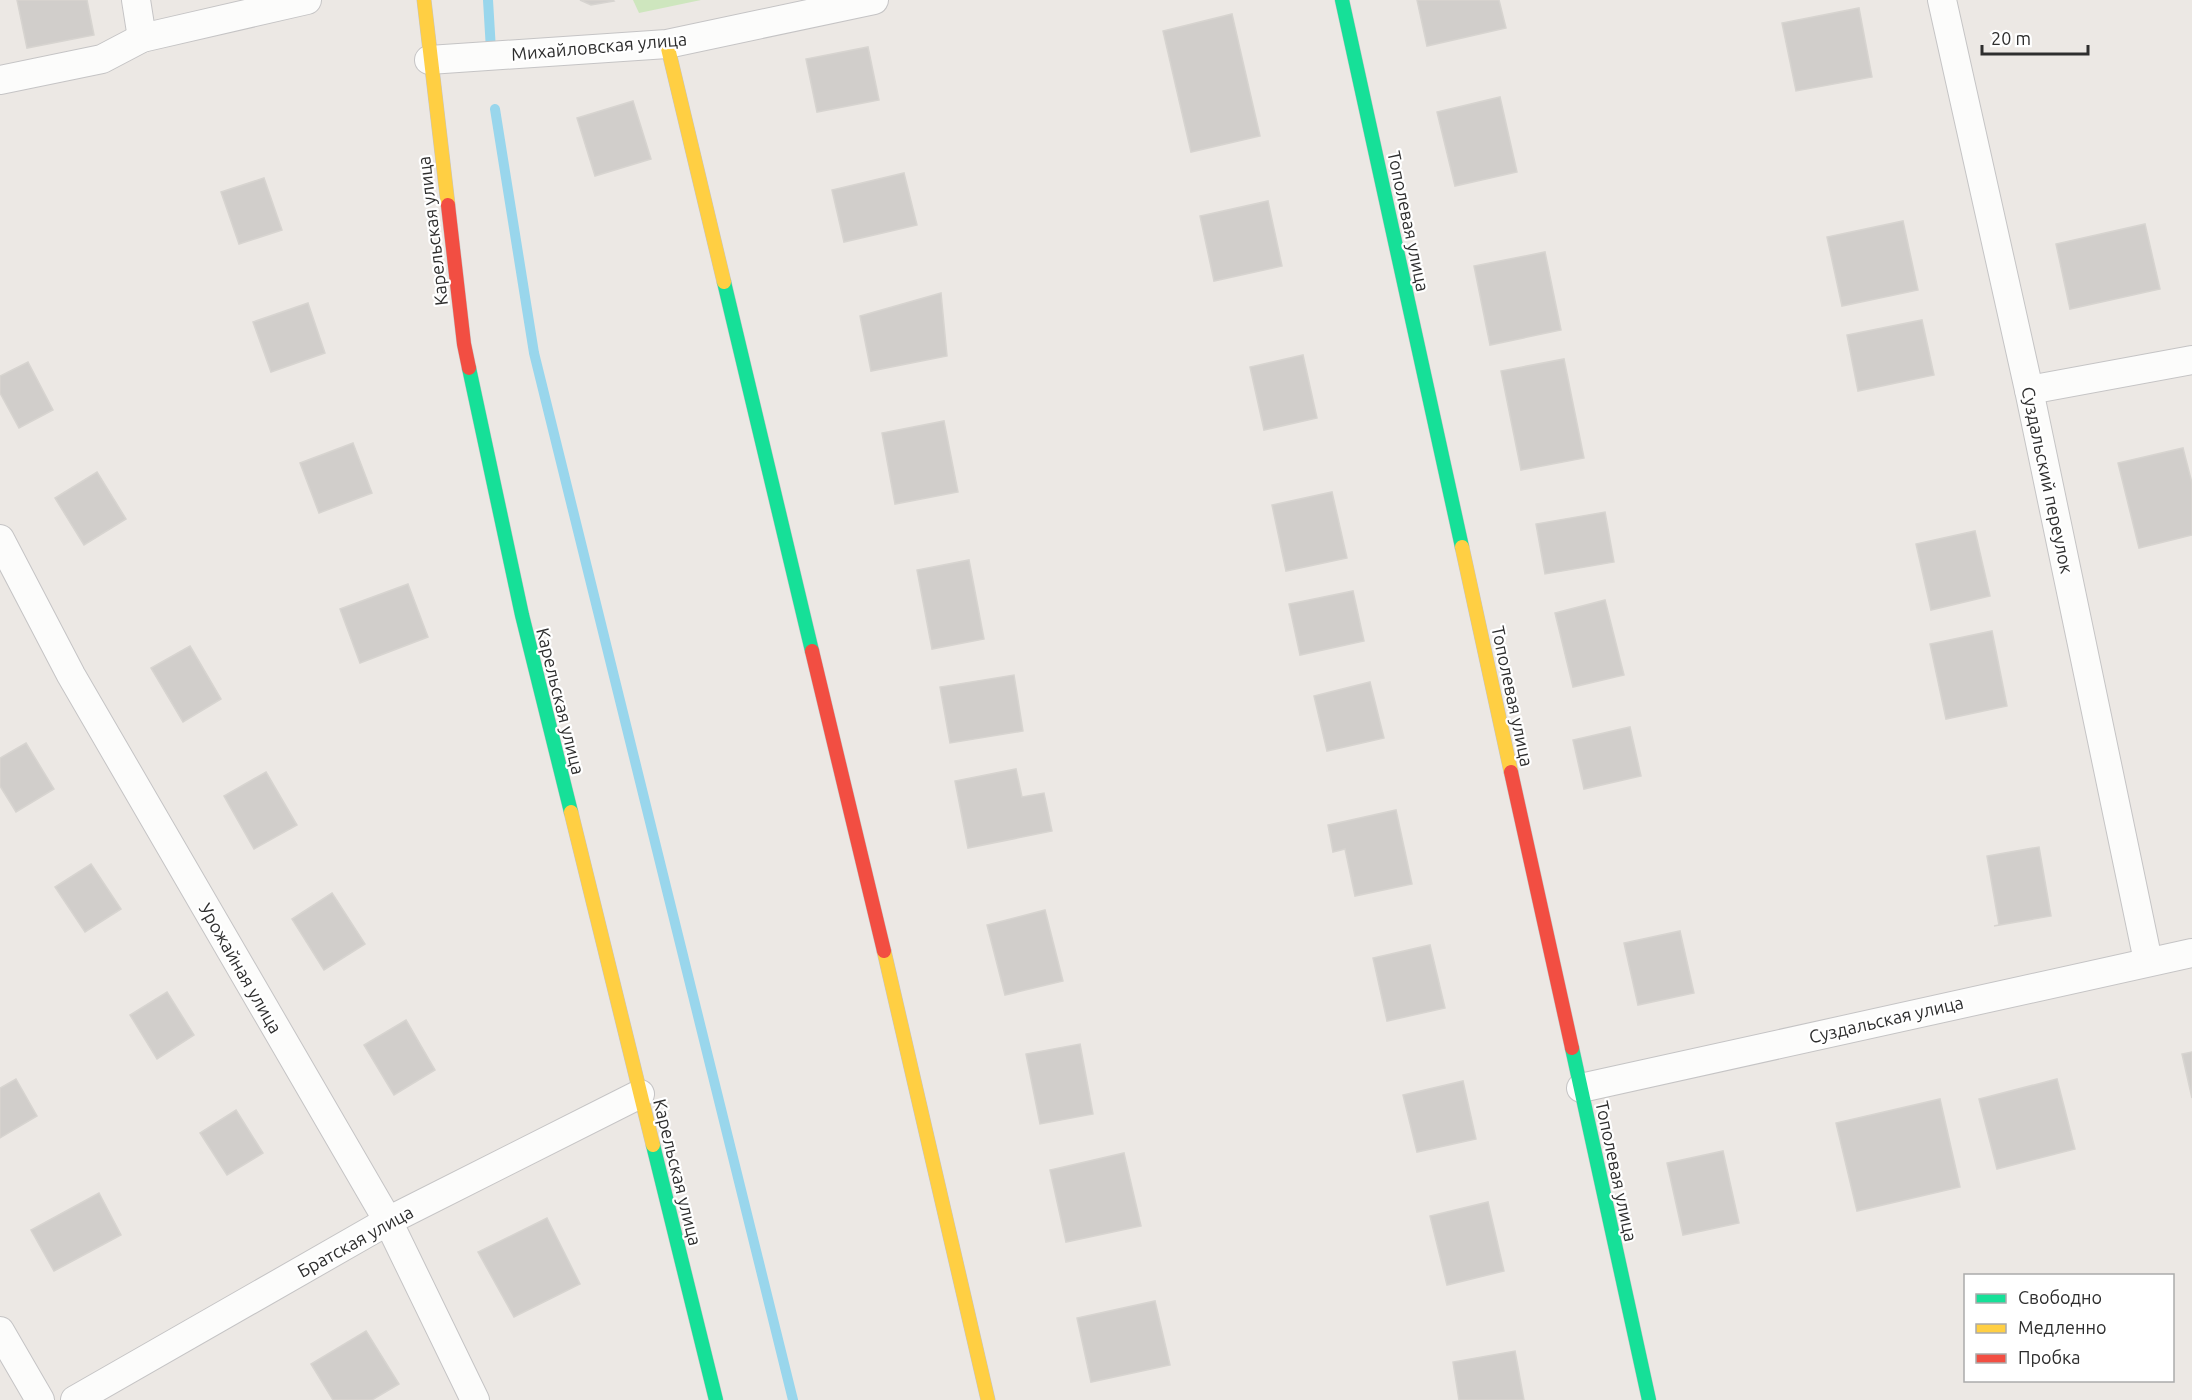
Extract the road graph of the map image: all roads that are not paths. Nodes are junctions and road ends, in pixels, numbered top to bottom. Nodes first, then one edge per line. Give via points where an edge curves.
1 (135, 0) edge
2 (307, 0) edge
3 (424, 0) edge
4 (874, 0) edge
5 (1342, 0) edge
6 (1942, 0) edge
7 (142, 38) junction
8 (667, 44) junction
9 (429, 60) junction
10 (0, 80) edge
11 (2192, 360) edge
12 (2029, 390) junction
13 (0, 539) edge
14 (2192, 953) edge
15 (2148, 961) junction
16 (1581, 1088) junction
17 (640, 1094) junction
18 (388, 1221) junction
19 (0, 1331) edge
20 (40, 1400) edge
21 (75, 1400) edge
22 (475, 1400) edge
23 (716, 1400) edge
24 (988, 1400) edge
25 (1649, 1400) edge

1 - 7 street
2 - 7 street
3 - 9 street, Карельская улица
4 - 8 street, Михайловская улица
5 - 16 street, Тополевая улица
6 - 12 street, Суздальский переулок
7 - 10 street via 102,59
8 - 9 street, Михайловская улица
8 - 24 street
9 - 17 street, Карельская улица via 464,344 522,615
11 - 12 street
12 - 15 street, Суздальский переулок
13 - 18 street, Урожайная улица via 71,675
14 - 15 street, Суздальская улица
15 - 16 street, Суздальская улица
16 - 25 street, Тополевая улица
17 - 18 street, Братская улица
17 - 23 street, Карельская улица
18 - 21 street, Братская улица
18 - 22 street, Урожайная улица
19 - 20 street

